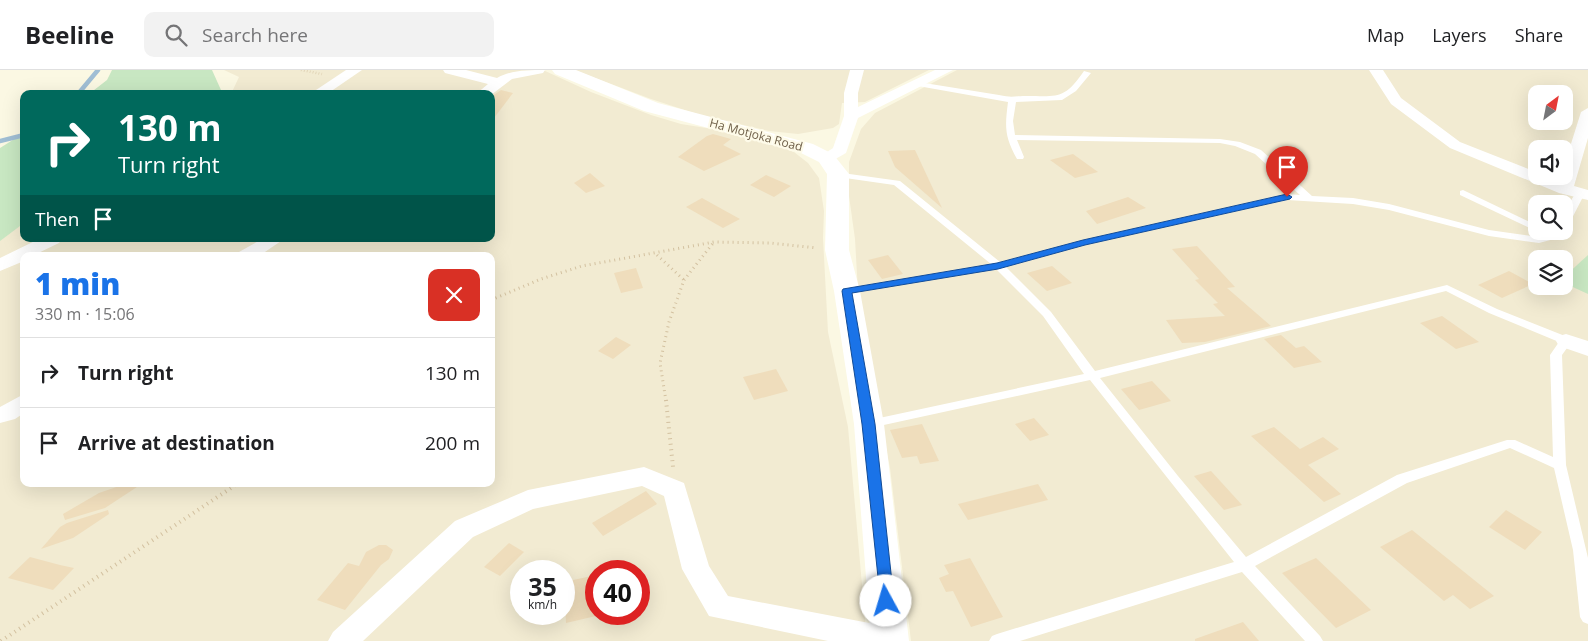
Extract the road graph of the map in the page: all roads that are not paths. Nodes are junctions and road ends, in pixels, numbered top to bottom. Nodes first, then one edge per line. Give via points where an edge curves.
1 (355, 70) edge
2 (450, 70) edge
3 (538, 70) edge
4 (561, 70) edge
5 (857, 70) edge
6 (946, 70) edge
7 (1376, 70) edge
8 (1087, 73) dead end
9 (498, 82) junction
10 (918, 84) junction
11 (323, 90) edge
12 (489, 90) edge
13 (1012, 101) junction
14 (1588, 112) edge
15 (851, 116) junction
16 (1012, 137) junction
17 (1020, 157) dead end
18 (832, 166) junction
19 (1566, 189) junction
20 (1463, 193) dead end
21 (1584, 194) edge
22 (1310, 200) junction
23 (1573, 210) edge
24 (1528, 224) edge
25 (1528, 238) edge
26 (47, 242) edge
27 (270, 242) edge
28 (26, 252) edge
29 (253, 252) edge
30 (20, 255) edge
31 (0, 265) edge
32 (998, 266) junction
33 (847, 291) junction
34 (1566, 341) junction
35 (1588, 348) edge
36 (1092, 376) junction
37 (20, 405) edge
38 (0, 414) edge
39 (868, 424) junction
40 (1560, 465) junction
41 (1244, 565) junction
42 (1588, 617) edge
43 (343, 641) edge
44 (890, 641) edge
45 (997, 641) edge
46 (1314, 641) edge

1 - 11 street
2 - 9 street
3 - 9 street via 516,73
4 - 18 street, Ha Motjoka Road via 651,107 792,143
5 - 15 street via 851,93
6 - 10 street
7 - 19 street via 1396,101 1455,145
8 - 13 lane via 1081,83 1056,100 1020,98
9 - 12 street
10 - 13 lane
10 - 15 street
13 - 16 lane via 1009,120
14 - 19 street
15 - 18 street
16 - 17 lane
16 - 22 lane via 1237,144 1258,152
18 - 32 lane via 897,183
18 - 33 street via 837,250
19 - 21 street
20 - 24 lane
21 - 23 lane
22 - 25 lane via 1353,201 1389,207 1489,233
22 - 32 lane via 1287,197 1083,243
26 - 28 street
27 - 29 street
30 - 31 street
32 - 33 lane
32 - 36 lane via 1047,314
33 - 39 street
34 - 35 street
34 - 36 lane via 1447,288
34 - 40 lane via 1556,355
36 - 39 lane
36 - 41 lane
37 - 38 street
39 - 44 street
40 - 41 lane via 1511,443 1402,479
40 - 42 lane via 1580,550
41 - 45 lane
41 - 46 lane
43 - 44 street via 464,529 528,500 644,476 675,490 696,569 719,607

